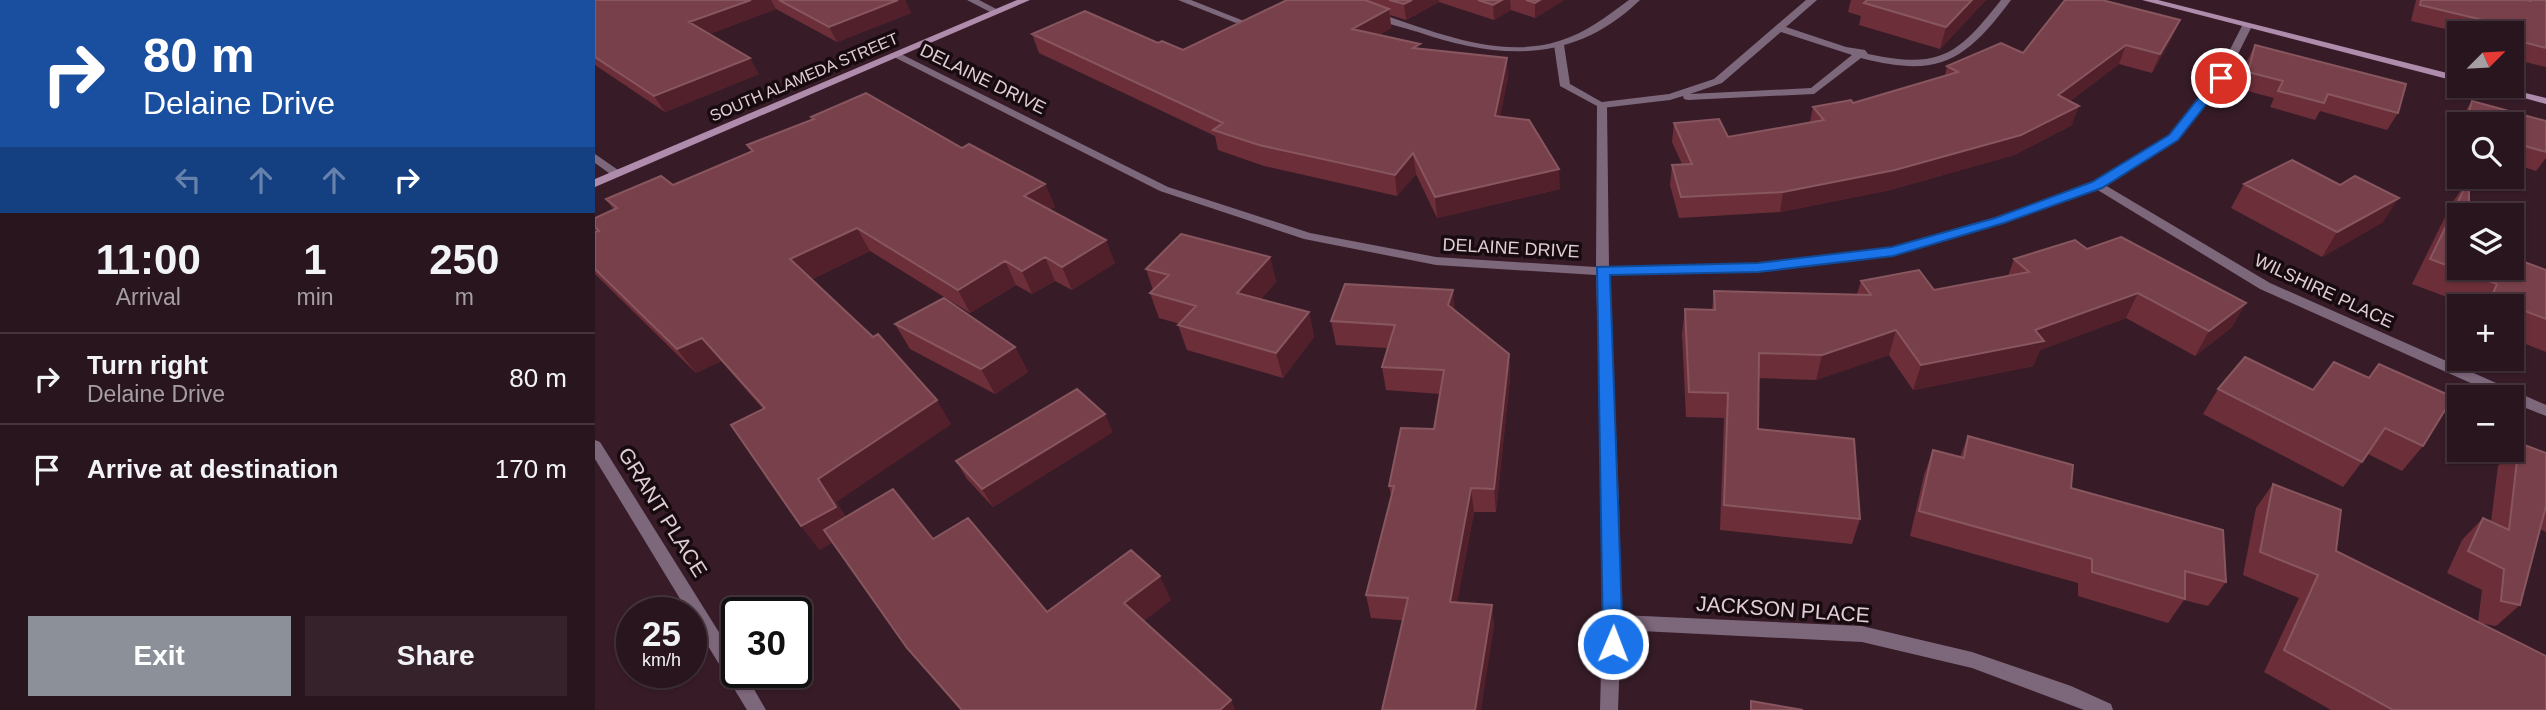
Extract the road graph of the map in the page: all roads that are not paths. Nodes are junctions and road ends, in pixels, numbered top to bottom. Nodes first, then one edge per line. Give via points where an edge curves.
1 (972, 0) edge
2 (1025, 0) edge
3 (1183, 0) edge
4 (1635, 0) edge
5 (1812, 0) edge
6 (2006, 0) edge
7 (2147, 0) edge
8 (1356, 8) edge
9 (997, 12) junction
10 (1239, 21) edge
11 (2247, 26) junction
12 (1779, 28) junction
13 (1559, 45) junction
14 (1862, 52) junction
15 (895, 55) junction
16 (2447, 76) edge
17 (2524, 96) edge
18 (1670, 97) junction
19 (2546, 101) edge
20 (1602, 105) junction
21 (595, 157) edge
22 (617, 174) junction
23 (595, 183) edge
24 (2097, 185) junction
25 (1602, 271) junction
26 (2546, 411) edge
27 (595, 446) edge
28 (1614, 622) junction
29 (757, 710) edge
30 (1609, 710) edge
31 (2104, 710) edge

1 - 9 street
2 - 9 main road, SOUTH ALAMEDA STREET
3 - 10 street
4 - 13 street via 1590,31
5 - 12 street
6 - 14 street via 1977,36 1953,55 1925,63 1897,63
7 - 11 main road
8 - 13 street via 1480,49 1515,52
9 - 15 main road, SOUTH ALAMEDA STREET
11 - 16 main road
11 - 24 street, DELAINE DRIVE via 2221,78 2173,138
12 - 14 street
12 - 18 street via 1718,81
13 - 20 street via 1565,86
14 - 18 street via 1814,91
15 - 22 main road, SOUTH ALAMEDA STREET
15 - 25 street, DELAINE DRIVE via 1164,189 1308,236 1436,261
17 - 19 main road
18 - 20 street
20 - 25 street
21 - 22 street
22 - 23 main road, SOUTH ALAMEDA STREET
24 - 25 street, DELAINE DRIVE via 1893,251 1758,268
24 - 26 street, WILSHIRE PLACE via 2265,286
25 - 28 street
27 - 29 street, GRANT PLACE
28 - 30 street
28 - 31 street, JACKSON PLACE via 1862,634 1972,660

